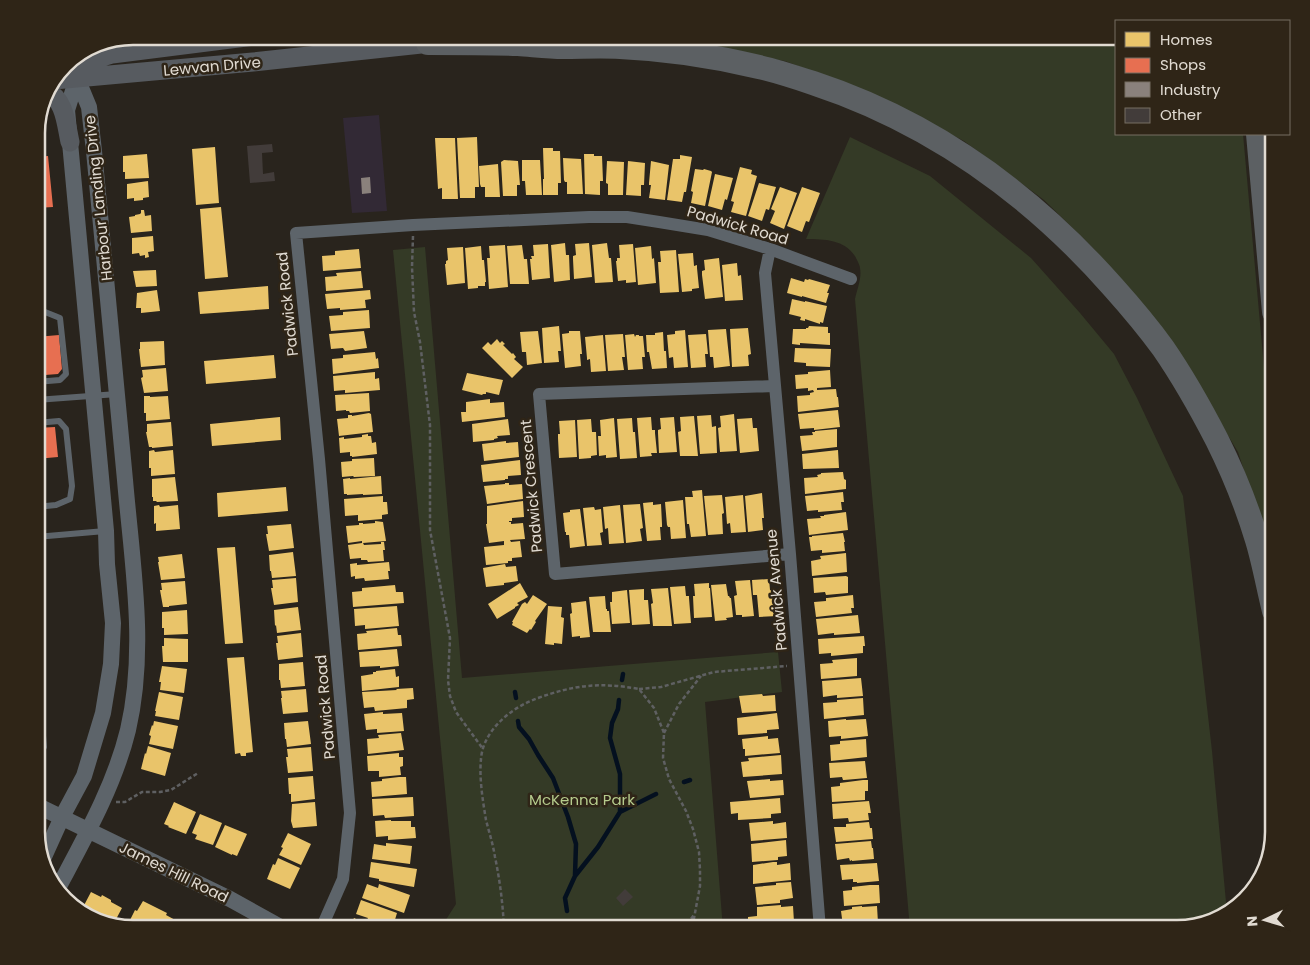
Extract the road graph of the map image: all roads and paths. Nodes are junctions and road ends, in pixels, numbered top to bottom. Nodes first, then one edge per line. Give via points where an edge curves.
1 (183, 45) edge
2 (410, 45) edge
3 (534, 45) edge
4 (73, 69) edge
5 (77, 78) junction
6 (63, 79) edge
7 (53, 96) edge
8 (1258, 135) edge
9 (70, 142) junction
10 (1265, 212) edge
11 (413, 225) junction
12 (770, 249) junction
13 (851, 279) dead end
14 (45, 312) dead end
15 (45, 381) edge
16 (774, 386) junction
17 (117, 394) junction
18 (93, 396) junction
19 (45, 399) edge
20 (45, 422) edge
21 (45, 506) edge
22 (106, 531) junction
23 (45, 536) edge
24 (790, 554) junction
25 (1265, 574) edge
26 (798, 667) junction
27 (701, 676) junction
28 (638, 689) junction
29 (664, 733) junction
30 (483, 749) junction
31 (198, 773) dead end
32 (103, 799) junction
33 (45, 809) edge
34 (62, 817) junction
35 (88, 831) junction
36 (47, 850) edge
37 (61, 882) edge
38 (694, 914) junction
39 (268, 920) edge
40 (325, 920) edge
41 (504, 920) edge
42 (690, 920) edge
43 (693, 920) edge
44 (819, 920) edge

1 - 5 main road via 112,54 96,59
2 - 5 main road, Lewvan Drive
3 - 25 highway via 630,48 712,57 762,67 836,90 959,152 1039,212 1067,239 1126,302 1162,348 1218,442 1257,541
4 - 5 main road
5 - 6 main road, Lewvan Drive
5 - 9 street, Harbour Landing Drive via 67,110
5 - 17 street, Harbour Landing Drive via 89,107
7 - 9 main road via 62,107
8 - 10 highway
9 - 18 street, Harbour Landing Drive
11 - 12 street, Padwick Road via 627,217 708,230
11 - 30 path via 414,312 430,425 430,530 450,638 450,696 456,712
11 - 40 street, Padwick Road via 296,233 350,813 343,879
12 - 13 street, Padwick Road
12 - 16 street, Padwick Avenue via 765,273
14 - 15 lane via 60,318 66,374 60,380
16 - 24 street, Padwick Avenue
16 - 24 street, Padwick Crescent via 539,394 554,565 555,574
17 - 18 lane
17 - 32 street, Harbour Landing Drive via 138,641 128,730
18 - 19 lane
18 - 22 street, Harbour Landing Drive
20 - 21 lane via 59,421 66,429 72,486 70,499
22 - 23 lane
22 - 34 street, Harbour Landing Drive via 113,623 111,664 103,713 84,776
24 - 26 street, Padwick Avenue
26 - 27 path via 714,672
26 - 44 street, Padwick Avenue
27 - 28 path
27 - 29 path via 678,704
28 - 29 path via 654,708
28 - 30 path via 592,685 569,688 529,701 497,724
29 - 38 path via 663,758 669,779 693,828 699,852 700,886
30 - 41 path via 486,821 502,893
31 - 32 path via 170,790 142,792 124,802
32 - 35 street, Harbour Landing Drive
33 - 34 street, James Hill Road
34 - 35 street, James Hill Road
34 - 36 street, Harbour Landing Drive
35 - 37 street, Harbour Landing Drive
35 - 39 street, James Hill Road
38 - 42 path
38 - 43 path

